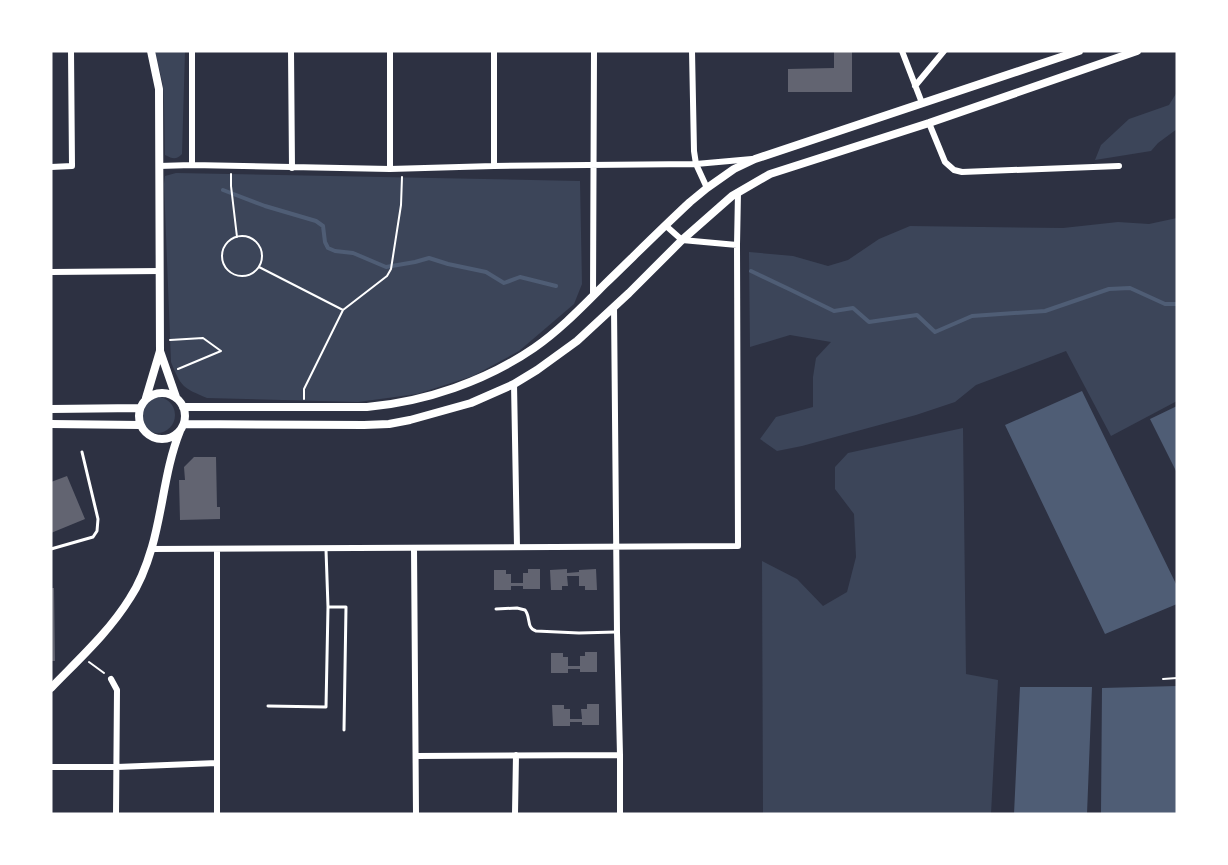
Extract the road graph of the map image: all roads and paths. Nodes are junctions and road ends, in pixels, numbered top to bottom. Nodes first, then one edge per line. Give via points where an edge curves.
1 (71, 51) edge
2 (150, 51) edge
3 (192, 51) edge
4 (291, 51) edge
5 (390, 51) edge
6 (494, 51) edge
7 (594, 51) edge
8 (692, 51) edge
9 (902, 51) edge
10 (944, 51) edge
11 (1079, 51) edge
12 (1137, 51) edge
13 (915, 86) junction
14 (922, 103) junction
15 (929, 123) junction
16 (755, 159) junction
17 (696, 164) junction
18 (192, 165) junction
19 (593, 165) junction
20 (159, 166) junction
21 (231, 166) junction
22 (494, 166) junction
23 (1119, 166) dead end
24 (51, 167) edge
25 (292, 168) junction
26 (402, 168) junction
27 (390, 169) junction
28 (707, 188) junction
29 (738, 192) junction
30 (665, 225) junction
31 (237, 237) junction
32 (682, 240) junction
33 (737, 245) junction
34 (259, 267) junction
35 (160, 271) junction
36 (51, 272) edge
37 (593, 297) junction
38 (614, 307) junction
39 (343, 310) junction
40 (160, 341) junction
41 (160, 351) junction
42 (167, 374) junction
43 (514, 384) junction
44 (304, 389) dead end
45 (176, 397) junction
46 (146, 398) junction
47 (183, 407) junction
48 (140, 408) junction
49 (51, 409) edge
50 (51, 424) edge
51 (140, 424) junction
52 (182, 427) junction
53 (82, 452) dead end
54 (517, 547) junction
55 (616, 547) junction
56 (326, 548) junction
57 (414, 548) junction
58 (51, 549) edge
59 (151, 549) junction
60 (217, 549) junction
61 (328, 607) junction
62 (496, 609) dead end
63 (617, 632) junction
64 (82, 657) junction
65 (1177, 678) edge
66 (111, 679) joint
67 (1163, 679) dead end
68 (51, 688) edge
69 (268, 706) dead end
70 (344, 730) dead end
71 (516, 755) junction
72 (620, 755) junction
73 (416, 756) junction
74 (217, 763) junction
75 (51, 767) edge
76 (117, 767) junction
77 (116, 814) edge
78 (218, 814) edge
79 (416, 814) edge
80 (515, 814) edge
81 (620, 814) edge

1 - 24 street via 72,166
2 - 20 main road via 159,89
3 - 18 street
4 - 25 street
5 - 27 street
6 - 22 street
7 - 19 street
8 - 17 street
9 - 13 street
10 - 13 street
11 - 14 main road
12 - 15 main road
13 - 14 street
14 - 16 main road
15 - 23 street via 945,162 962,172
15 - 29 main road via 770,174
16 - 17 street
16 - 28 main road
17 - 19 street
17 - 28 street
18 - 20 street
18 - 21 street
19 - 22 street
19 - 37 street
20 - 35 main road
21 - 25 street
21 - 31 path
22 - 26 street
25 - 27 street
26 - 27 street
26 - 39 path via 401,205 389,274
28 - 30 main road
29 - 32 main road
29 - 33 street
30 - 32 street
30 - 37 main road
31 - 34 path via 250,238 260,248
31 - 34 path via 223,249 225,268 242,277
32 - 33 street
32 - 38 main road
33 - 55 street via 738,546
34 - 39 path
35 - 36 street
35 - 40 main road
37 - 47 main road via 534,348 497,370 419,399 367,407
38 - 43 main road via 577,341
38 - 55 street
39 - 44 path
40 - 41 main road
40 - 42 path via 203,338 221,351
41 - 42 main road
41 - 46 main road
42 - 45 main road
43 - 52 main road via 471,403 388,424
43 - 54 street
45 - 46 main road via 161,393
45 - 47 main road
46 - 48 main road
47 - 52 main road
48 - 49 main road
48 - 51 main road
50 - 51 main road
51 - 52 main road via 155,438 168,438
52 - 59 main road via 173,448
53 - 58 lane via 98,519 97,531 93,537
54 - 55 street
54 - 57 street
55 - 63 street
56 - 57 street
56 - 60 street
56 - 61 lane
57 - 73 street
59 - 60 street
59 - 64 main road via 131,597
60 - 74 street
61 - 69 lane via 326,707
61 - 70 lane via 346,607
62 - 63 lane via 525,610 529,626 536,631
63 - 72 street
64 - 66 path
64 - 68 main road
65 - 67 path
66 - 76 street via 117,690
71 - 72 street
71 - 73 street
71 - 80 street
72 - 81 street
73 - 79 street
74 - 76 street
74 - 78 street
75 - 76 street
76 - 77 street

